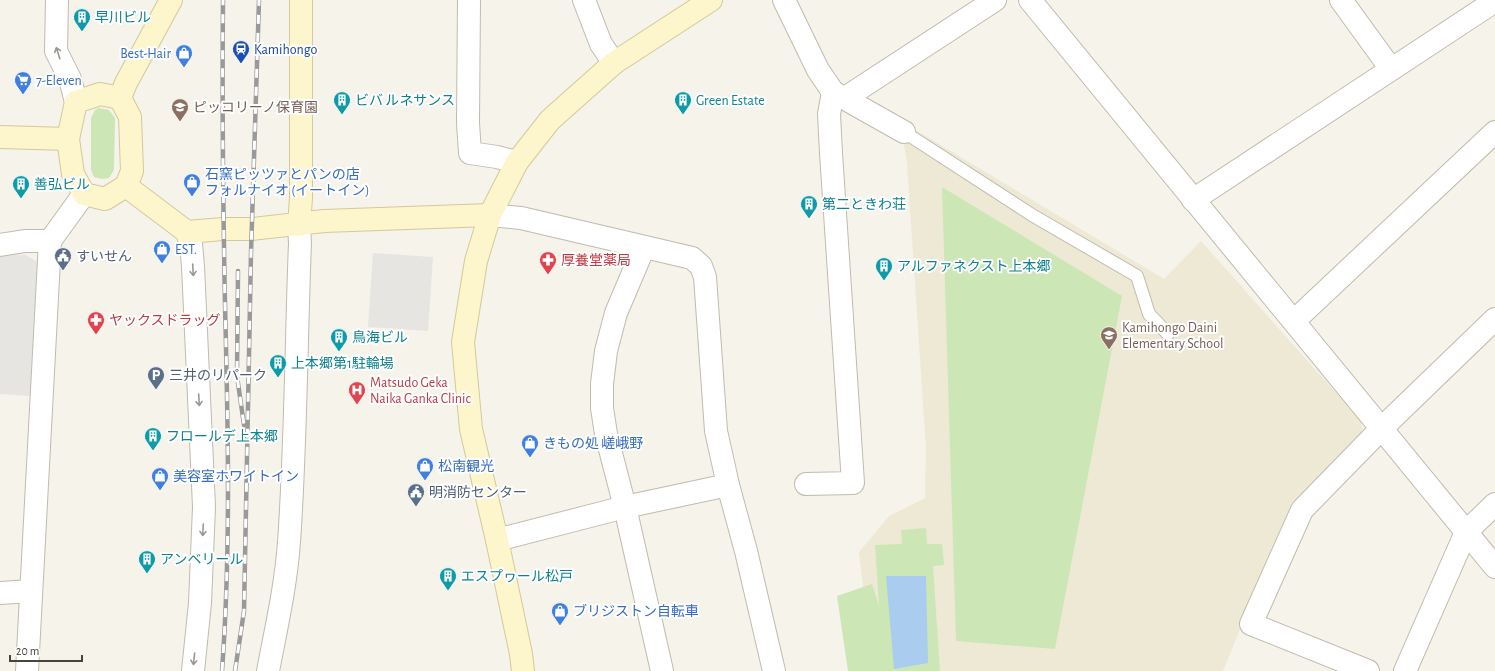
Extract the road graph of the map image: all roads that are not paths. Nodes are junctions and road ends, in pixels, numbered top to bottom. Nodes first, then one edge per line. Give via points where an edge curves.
1 (57, 0) edge
2 (171, 0) edge
3 (302, 0) edge
4 (469, 0) edge
5 (584, 0) edge
6 (711, 0) edge
7 (784, 0) edge
8 (995, 0) edge
9 (1030, 0) edge
10 (1341, 0) edge
11 (1495, 1) edge
12 (614, 63) junction
13 (1391, 69) junction
14 (839, 95) junction
15 (120, 98) junction
16 (76, 102) junction
17 (904, 132) joint
18 (1495, 132) edge
19 (0, 137) edge
20 (68, 139) junction
21 (517, 162) junction
22 (126, 186) junction
23 (84, 194) junction
24 (1193, 200) junction
25 (490, 215) junction
26 (299, 225) junction
27 (187, 232) junction
28 (50, 241) junction
29 (0, 245) edge
30 (644, 248) junction
31 (1495, 319) edge
32 (1294, 321) junction
33 (1168, 334) dead end
34 (1382, 428) junction
35 (806, 484) dead end
36 (728, 485) junction
37 (1495, 504) edge
38 (625, 507) junction
39 (1466, 532) junction
40 (497, 540) junction
41 (1495, 567) edge
42 (30, 591) junction
43 (0, 593) edge
44 (27, 671) edge
45 (192, 671) edge
46 (268, 671) edge
47 (523, 671) edge
48 (662, 671) edge
49 (774, 671) edge
50 (1368, 671) edge
51 (1405, 671) edge

16 -> 1 street via 70,79 56,51
2 - 15 street
3 - 26 street
4 - 21 street via 470,153
5 - 12 street via 601,44
6 - 12 street
7 - 14 street via 818,70
8 - 14 street
9 - 24 street
10 - 13 street
11 - 13 street
12 - 21 street via 550,120
13 - 24 street
14 - 17 street
14 - 35 street via 829,114 853,483
15 - 16 street via 100,94
15 - 22 street via 130,116 132,171
16 - 20 street
17 - 33 lane via 1032,215 1137,276 1150,314
18 - 32 street
19 - 20 street
20 - 23 street via 73,174
21 - 25 street
22 - 23 street via 105,200
22 - 27 street
23 - 28 street
24 - 32 street
25 - 26 street via 324,221
25 - 30 street via 521,218
25 - 40 street via 476,261 463,342 471,429
26 - 27 street
26 - 46 street via 289,543
27 -> 45 street via 193,266 204,507 200,603
28 - 29 street
28 - 42 street
30 - 36 street via 692,258 701,266 705,277 716,431
30 - 38 street via 616,313 606,351 602,384 606,434
31 - 34 street
32 - 34 street
34 - 39 street
34 - 50 street via 1302,510 1252,624
36 - 38 street
36 - 49 street
37 - 39 street
38 - 40 street
38 - 48 street
39 - 41 street
39 - 51 street
40 - 47 street
42 - 43 street
42 - 44 street

